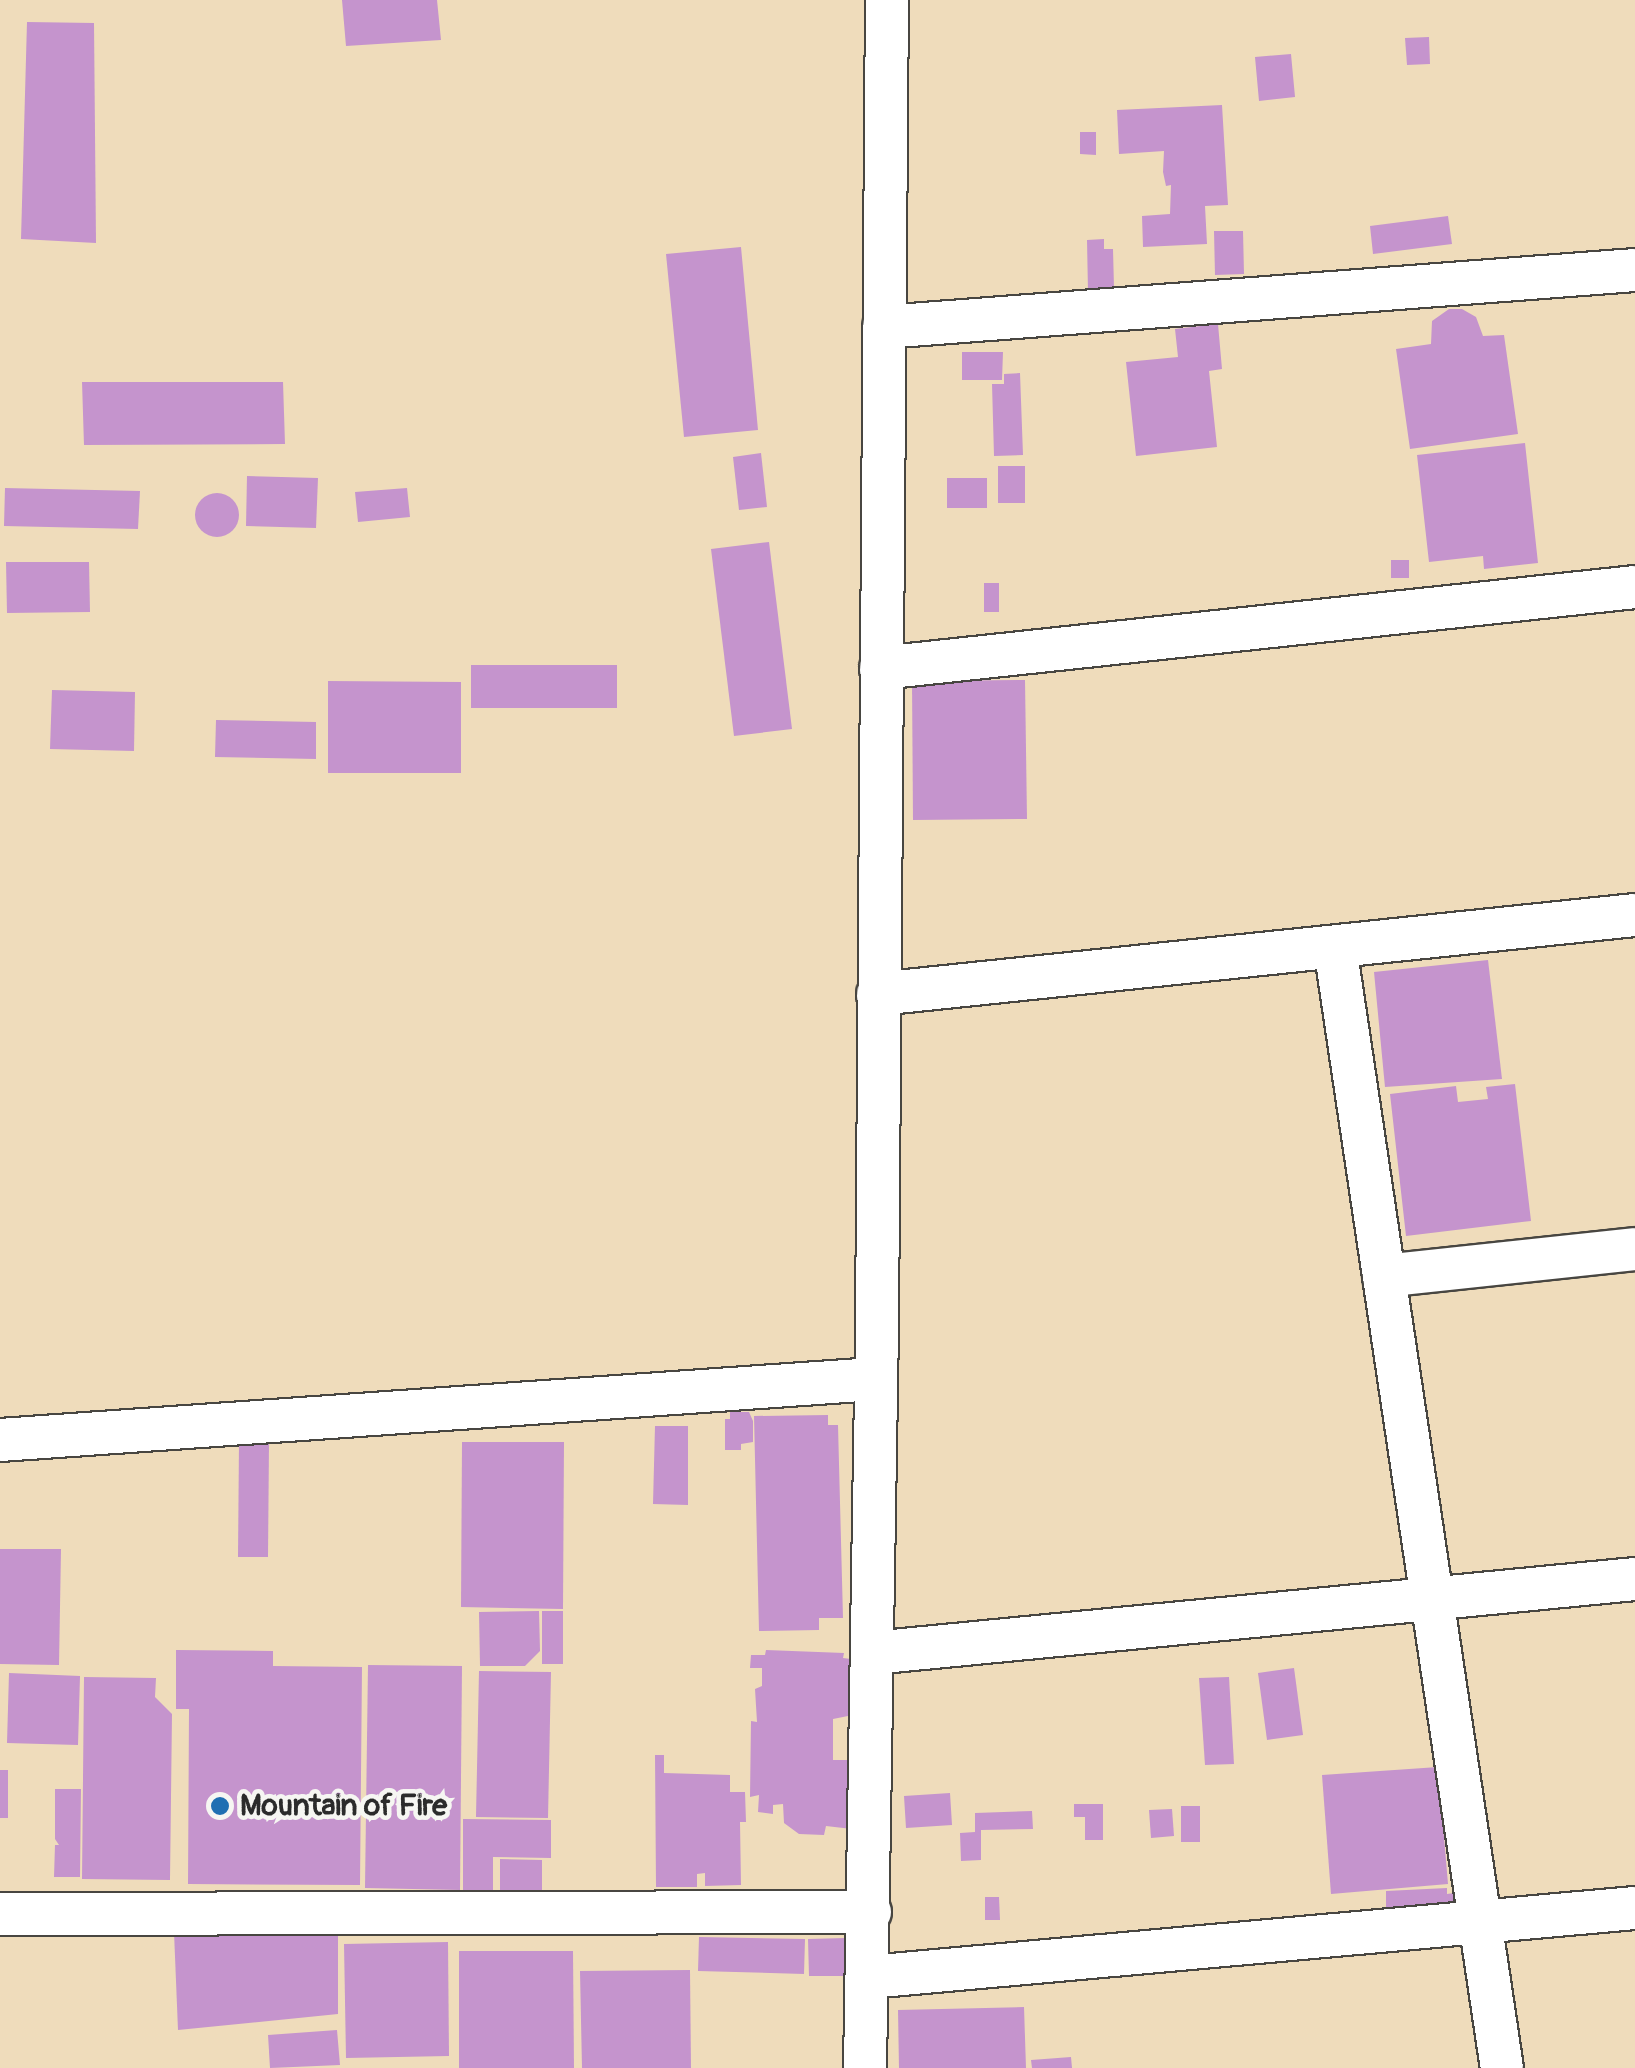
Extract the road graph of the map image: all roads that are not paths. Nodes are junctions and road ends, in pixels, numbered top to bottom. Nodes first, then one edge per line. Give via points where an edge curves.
1 (887, 0) edge
2 (1635, 270) edge
3 (884, 327) junction
4 (1635, 587) edge
5 (881, 668) junction
6 (1635, 916) edge
7 (1335, 947) junction
8 (878, 994) junction
9 (1635, 1250) edge
10 (1384, 1276) junction
11 (875, 1379) junction
12 (0, 1440) edge
13 (1635, 1579) edge
14 (1431, 1599) junction
15 (872, 1652) junction
16 (1635, 1908) edge
17 (870, 1912) junction
18 (0, 1914) edge
19 (1479, 1923) junction
20 (869, 1977) junction
21 (865, 2068) edge
22 (1502, 2068) edge

1 - 3 street
2 - 3 street
3 - 5 street
4 - 5 street
5 - 8 street
6 - 7 street
7 - 8 street
7 - 10 street
8 - 11 street
9 - 10 street
10 - 14 street
11 - 12 street
11 - 15 street
13 - 14 street
14 - 15 street
14 - 19 street
15 - 17 street
16 - 19 street
17 - 18 street
17 - 20 street
19 - 20 street
19 - 22 street
20 - 21 street

